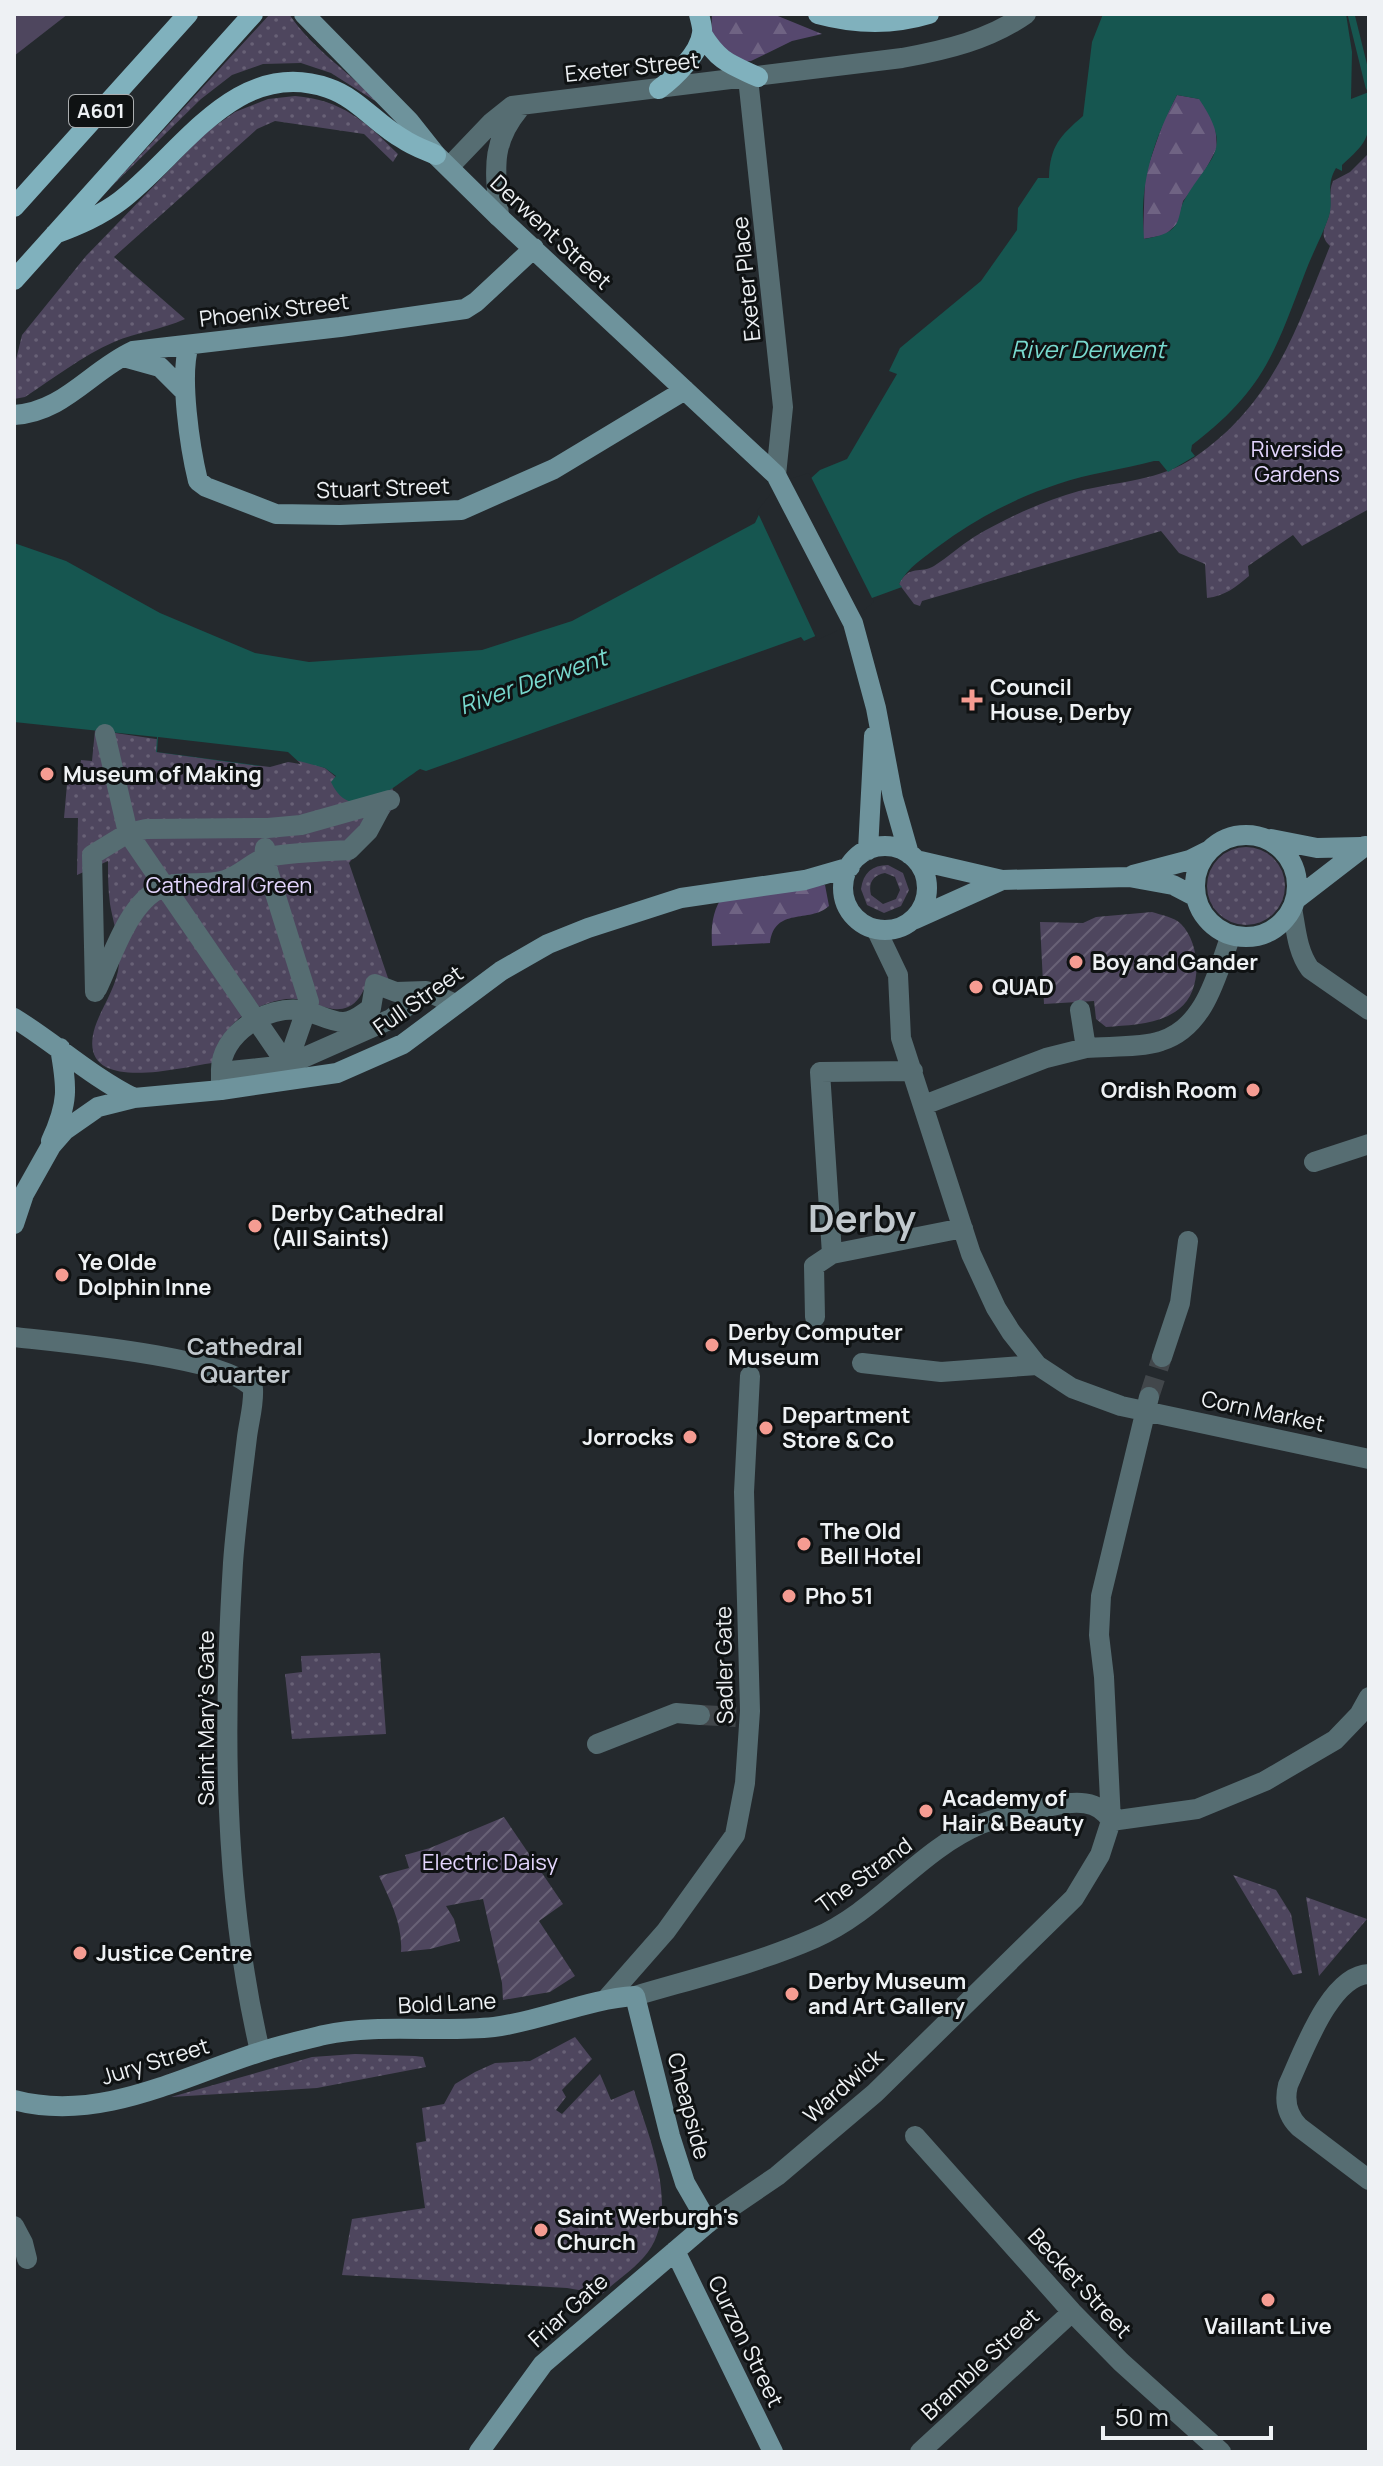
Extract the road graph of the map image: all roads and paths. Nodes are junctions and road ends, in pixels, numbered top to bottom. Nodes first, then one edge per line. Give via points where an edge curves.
1 (188, 14) edge
2 (253, 14) edge
3 (304, 14) edge
4 (818, 14) edge
5 (929, 14) edge
6 (1026, 14) edge
7 (701, 24) edge
8 (753, 78) junction
9 (659, 89) junction
10 (522, 106) junction
11 (442, 161) junction
12 (14, 207) edge
13 (499, 217) junction
14 (55, 234) junction
15 (534, 248) junction
16 (14, 280) edge
17 (189, 345) junction
18 (120, 357) junction
19 (685, 390) junction
20 (185, 392) junction
21 (14, 415) edge
22 (779, 480) junction
23 (876, 708) junction
24 (105, 734) dead end
25 (337, 814) junction
26 (268, 828) junction
27 (128, 833) junction
28 (1268, 839) junction
29 (346, 843) junction
30 (1365, 845) edge
31 (868, 850) junction
32 (1208, 851) junction
33 (912, 857) junction
34 (264, 858) junction
35 (850, 867) junction
36 (1129, 877) junction
37 (1002, 880) junction
38 (166, 886) junction
39 (1196, 897) junction
40 (1294, 904) junction
41 (913, 920) junction
42 (876, 929) junction
43 (1231, 935) junction
44 (426, 991) junction
45 (455, 1004) junction
46 (1080, 1010) dead end
47 (1369, 1010) edge
48 (307, 1011) junction
49 (14, 1018) edge
50 (257, 1019) junction
51 (331, 1045) junction
52 (1086, 1048) junction
53 (64, 1052) junction
54 (913, 1071) junction
55 (289, 1073) junction
56 (337, 1073) junction
57 (221, 1081) junction
58 (134, 1098) junction
59 (923, 1101) junction
60 (1369, 1144) edge
61 (44, 1156) junction
62 (1314, 1162) dead end
63 (14, 1224) edge
64 (963, 1228) junction
65 (1188, 1241) dead end
66 (832, 1254) junction
67 (815, 1317) dead end
68 (14, 1337) edge
69 (1162, 1357) tunnel mouth
70 (862, 1363) dead end
71 (1037, 1365) junction
72 (750, 1376) dead end
73 (1148, 1405) junction
74 (1369, 1459) edge
75 (1369, 1697) edge
76 (700, 1715) tunnel mouth
77 (597, 1744) dead end
78 (1111, 1821) junction
79 (1369, 1974) edge
80 (635, 1996) junction
81 (608, 1997) junction
82 (260, 2051) junction
83 (14, 2100) edge
84 (915, 2136) dead end
85 (1369, 2180) edge
86 (708, 2223) junction
87 (14, 2226) edge
88 (675, 2251) junction
89 (27, 2259) dead end
90 (1072, 2312) junction
91 (1209, 2448) edge
92 (479, 2452) edge
93 (773, 2452) edge
94 (920, 2452) edge

1 - 12 main road, A601
2 - 14 main road, A601
3 - 11 street, Derwent Street
4 - 5 main road via 876,22
6 - 8 street, Exeter Street via 987,35 930,53
7 - 8 main road via 714,53
7 - 9 main road via 676,77
8 - 9 street, Exeter Street
8 - 22 street, Exeter Place via 783,407
9 - 10 street, Exeter Street
10 - 11 street, Exeter Street via 503,111
10 - 13 street via 504,129 495,159
11 - 13 street, Derwent Street
11 - 14 main road via 340,93 303,83 272,85 229,102 121,201
13 - 15 street, Derwent Street
14 - 16 main road, A601
15 - 17 street, Phoenix Street via 465,309
15 - 19 street, Derwent Street
17 - 18 street, Phoenix Street via 145,348
17 - 20 street, Stuart Street
18 - 20 street via 160,367
18 - 21 street, Phoenix Street via 51,407
19 - 20 street, Stuart Street via 554,469 461,510 340,515 276,514 202,485 195,469
19 - 22 street, Derwent Street
22 - 23 street, Derwent Street via 853,623
23 - 31 street, Derwent Street
23 - 33 street, Derwent Street via 893,798
24 - 27 street
25 - 26 street
25 - 29 street
25 - 29 street via 389,800 368,831
26 - 27 street
26 - 34 street
27 - 38 street
27 - 38 street via 92,855 95,992 133,911
28 - 30 street via 1317,848
28 - 32 street via 1239,834
28 - 40 street via 1293,864
29 - 34 street
30 - 40 street
31 - 33 street via 889,847
31 - 35 street
32 - 36 street
32 - 39 street via 1195,877
33 - 37 street
33 - 41 street, Derwent Street via 925,876 927,894
34 - 38 street via 227,879
34 - 48 street via 309,1002
35 - 42 street via 844,886 847,906 860,922
35 - 45 street, Full Street via 805,880 681,898 588,928 501,971
36 - 37 street
36 - 39 street via 1173,885
37 - 41 street
38 - 50 street
39 - 43 street via 1210,922
40 - 43 street via 1265,934
40 - 47 street via 1297,939 1310,969
41 - 42 street via 898,928
42 - 54 street via 898,975 901,1038
43 - 52 street via 1202,1008 1183,1029 1161,1041
44 - 45 street
44 - 48 street via 396,992 375,984 371,1008 352,1021
44 - 51 street via 391,1019
45 - 56 street, Full Street via 403,1044
46 - 52 street
48 - 50 street via 278,1010
48 - 55 street
49 - 53 street
50 - 55 street
50 - 57 street via 231,1044 221,1063
51 - 55 street
51 - 56 street
52 - 59 street
53 - 58 street
53 - 61 street via 65,1102
54 - 59 street
54 - 66 street via 820,1072
55 - 56 street, Full Street
55 - 57 street, Full Street
57 - 58 street, Full Street
58 - 61 street, Full Street via 98,1107 65,1130
59 - 64 street
60 - 62 street
61 - 63 street, Full Street
64 - 66 street
64 - 71 street via 996,1308
65 - 69 street via 1180,1303
66 - 67 street via 814,1266
68 - 82 street, Saint Mary's Gate via 184,1361 233,1374 253,1393 231,1604 229,1798 238,1928
70 - 71 street via 941,1372
71 - 73 street, Corn Market via 1080,1392 1121,1406
72 - 81 street, Sadler Gate via 744,1492 745,1783 735,1835 666,1931
73 - 74 street, Corn Market
73 - 78 street via 1101,1596
75 - 78 street via 1335,1740 1265,1781 1197,1809
76 - 77 street via 676,1713
78 - 80 street, The Strand via 1106,1811 1078,1802 979,1825 865,1909 817,1937
78 - 86 street, Wardwick via 1100,1855 1074,1898 976,1996 875,2093 777,2176
79 - 85 street via 1360,1974 1332,1997 1288,2085 1287,2107 1299,2127
80 - 81 street, Bold Lane
80 - 86 street, Cheapside via 685,2183
81 - 82 street, Bold Lane via 494,2027 344,2033
82 - 83 street, Jury Street via 109,2102 58,2106
84 - 90 street, Becket Street
86 - 88 street, Friar Gate
87 - 89 street
88 - 92 street, Friar Gate via 543,2364
88 - 93 street, Curzon Street
90 - 91 street, Becket Street
90 - 94 street, Bramble Street

